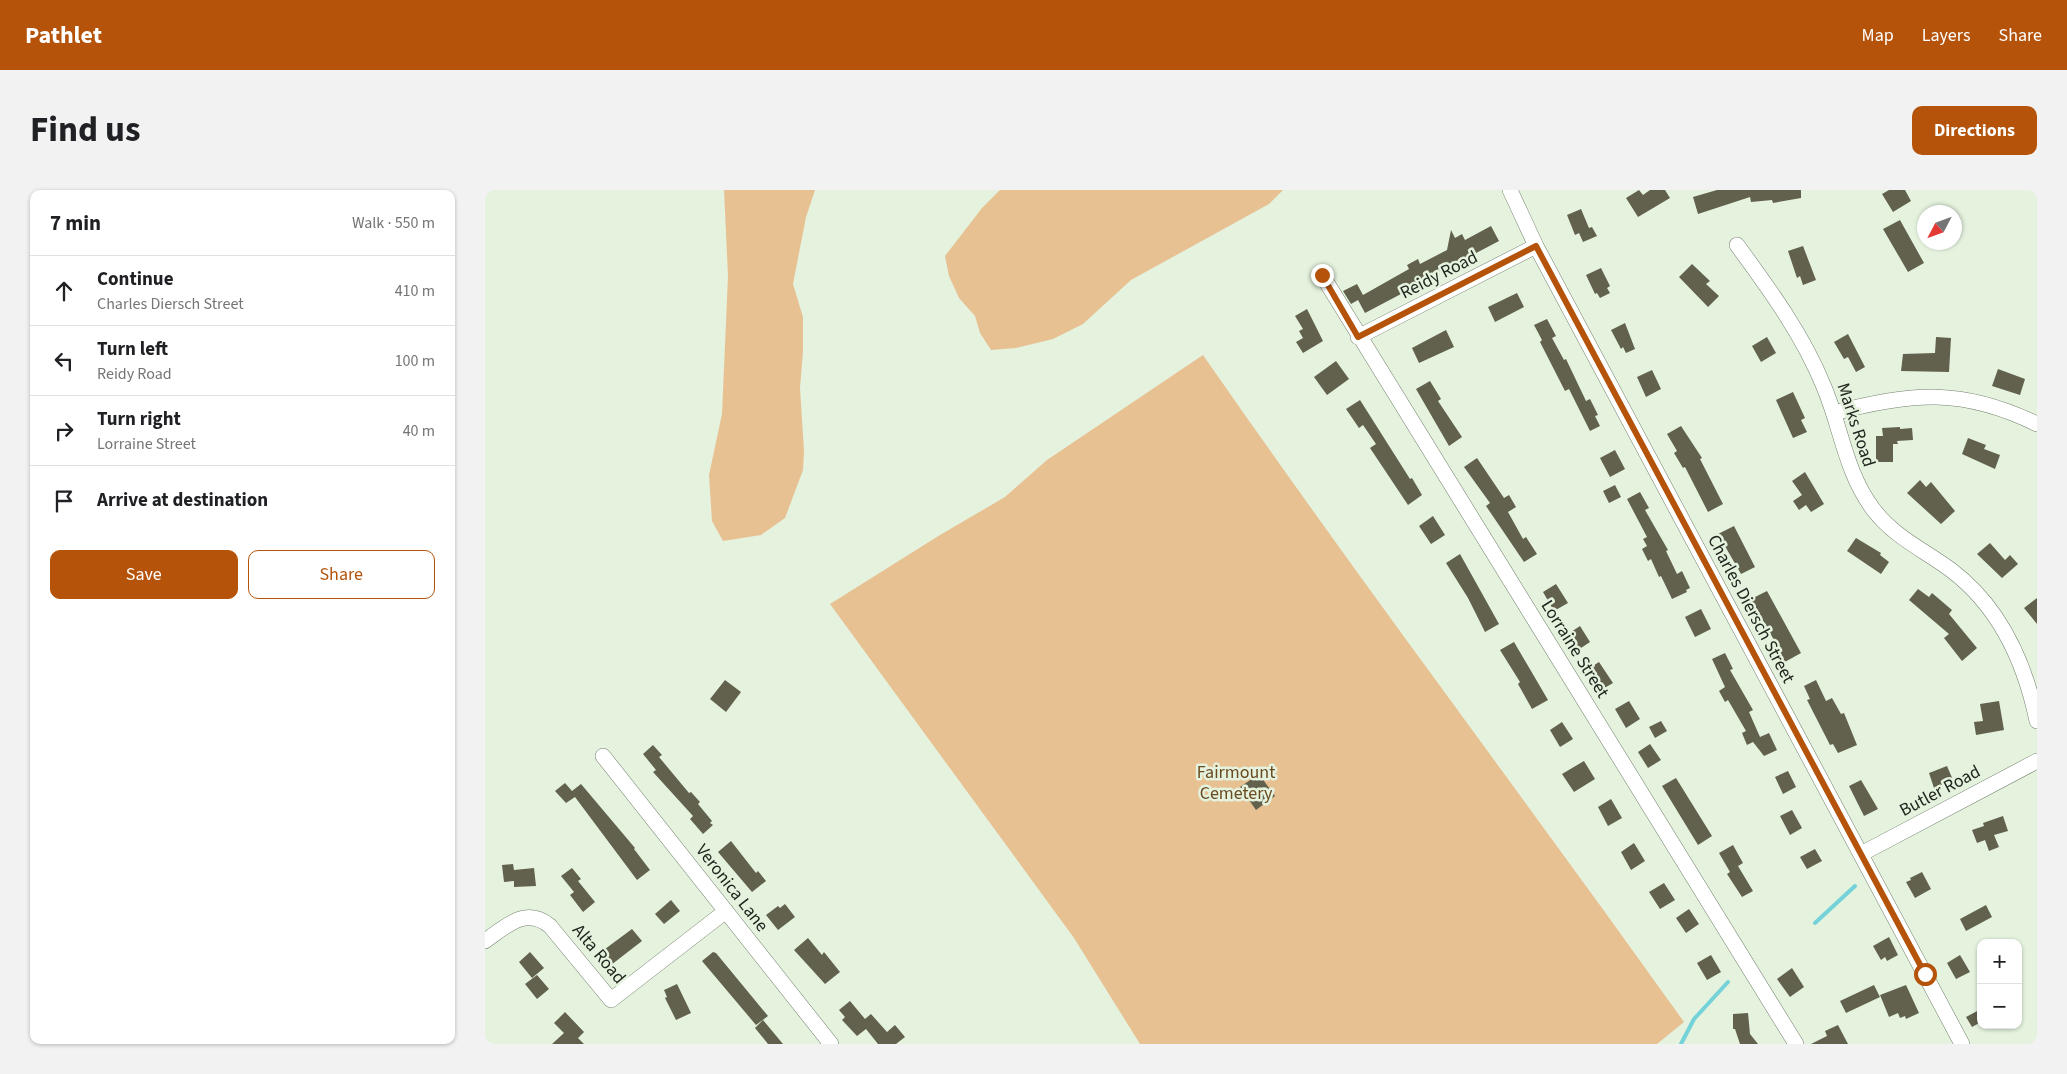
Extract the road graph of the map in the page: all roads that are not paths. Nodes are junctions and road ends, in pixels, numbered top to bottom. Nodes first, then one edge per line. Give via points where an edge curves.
1 (1510, 190) edge
2 (1737, 245) dead end
3 (1536, 246) junction
4 (1322, 275) dead end
5 (1358, 337) junction
6 (1834, 413) junction
7 (2037, 424) edge
8 (2037, 721) edge
9 (603, 756) dead end
10 (2037, 761) edge
11 (1861, 854) junction
12 (726, 911) junction
13 (485, 941) edge
14 (831, 1044) edge
15 (1796, 1044) edge
16 (1962, 1044) edge

1 - 3 street, Charles Diersch Street
2 - 6 street, Marks Road via 1809,355
3 - 5 street, Reidy Road
3 - 11 street, Charles Diersch Street
4 - 5 street, Lorraine Street
5 - 15 street, Lorraine Street
6 - 7 street via 1891,401 1963,398 1997,407
6 - 8 street, Marks Road via 1857,486 1875,511 1894,532 1951,570 1971,588 2009,637 2025,670
9 - 12 street, Veronica Lane
10 - 11 street, Butler Road
11 - 16 street, Charles Diersch Street
12 - 13 street, Alta Road via 611,1000 541,918 527,917 512,923
12 - 14 street, Veronica Lane

